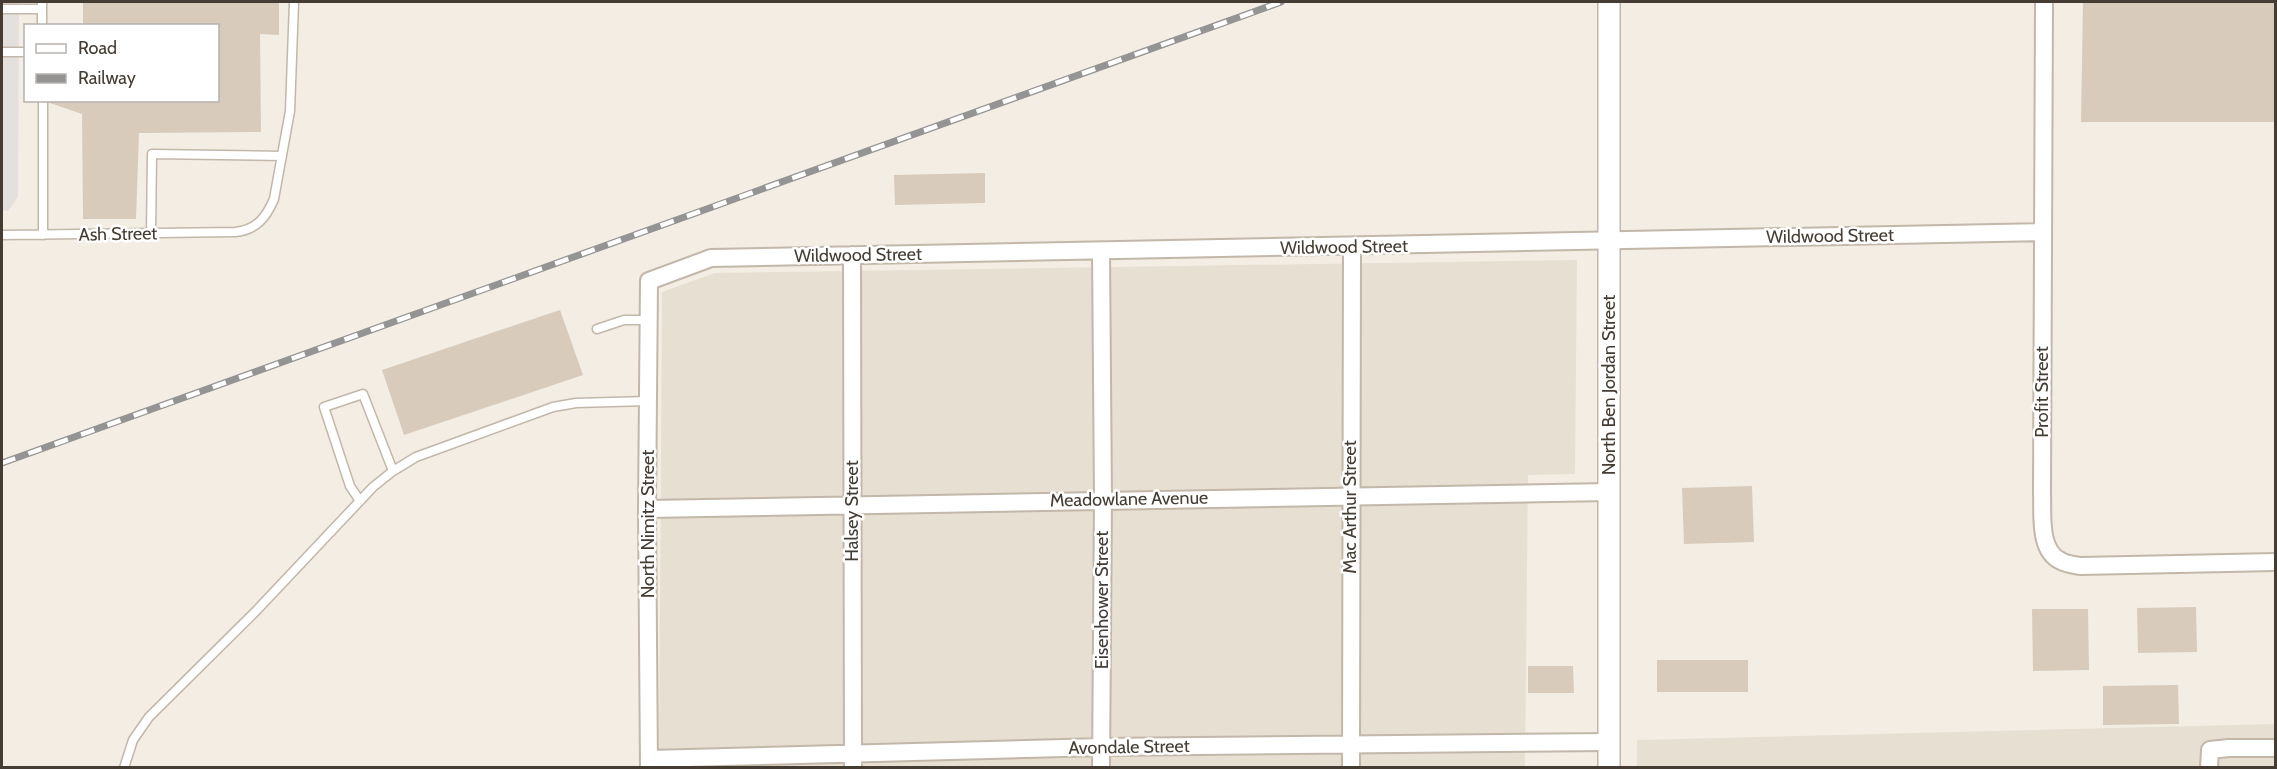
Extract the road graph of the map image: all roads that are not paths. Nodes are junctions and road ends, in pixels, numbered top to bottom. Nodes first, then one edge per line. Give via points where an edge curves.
1 (294, 2) edge
2 (1609, 2) edge
3 (2044, 2) edge
4 (42, 5) edge
5 (2, 9) edge
6 (42, 24) edge
7 (2, 52) edge
8 (24, 52) edge
9 (43, 102) edge
10 (282, 156) junction
11 (2042, 232) junction
12 (151, 233) junction
13 (2, 235) edge
14 (43, 235) junction
15 (1608, 241) junction
16 (1352, 247) junction
17 (1101, 252) junction
18 (852, 255) junction
19 (649, 281) joint
20 (649, 320) junction
21 (597, 329) dead end
22 (648, 401) junction
23 (393, 471) junction
24 (1610, 492) junction
25 (1350, 495) junction
26 (1103, 499) junction
27 (360, 501) junction
28 (852, 507) junction
29 (647, 509) junction
30 (2276, 562) edge
31 (1609, 742) junction
32 (1351, 743) junction
33 (1101, 747) junction
34 (2276, 748) edge
35 (853, 760) edge
36 (649, 764) edge
37 (124, 768) edge
38 (1101, 768) edge
39 (1351, 768) edge
40 (1609, 768) edge
41 (2209, 768) edge

1 - 10 lane via 290,111
2 - 15 street, North Ben Jordan Street
3 - 11 street, Profit Street
4 - 5 lane
4 - 6 lane
7 - 8 lane
9 - 14 lane
10 - 12 lane, Ash Street via 274,199 255,228 235,232
10 - 12 lane via 152,154
11 - 15 street, Wildwood Street
11 - 30 street, Profit Street via 2042,493 2046,546 2058,560 2080,566
12 - 14 lane, Ash Street
13 - 14 lane, Ash Street
15 - 16 street, Wildwood Street
15 - 24 street, North Ben Jordan Street
16 - 17 street, Wildwood Street
16 - 25 street, Mac Arthur Street
17 - 18 street, Wildwood Street
17 - 26 street, Eisenhower Street
18 - 19 street, Wildwood Street via 711,258
18 - 28 street, Halsey Street
19 - 20 street, North Nimitz Street
20 - 21 lane via 624,320
20 - 22 street, North Nimitz Street
22 - 23 lane via 553,407 416,457
22 - 29 street, North Nimitz Street
23 - 27 lane
23 - 27 lane via 363,394 324,407 351,486
24 - 25 street, Meadowlane Avenue
24 - 31 street, North Ben Jordan Street
25 - 26 street, Meadowlane Avenue
25 - 32 street, Mac Arthur Street
26 - 28 street, Meadowlane Avenue
26 - 33 street, Eisenhower Street
27 - 37 lane via 150,717 133,740
28 - 29 street, Meadowlane Avenue
28 - 35 street, Halsey Street
29 - 36 street, North Nimitz Street
31 - 32 street, Avondale Street
31 - 40 street, North Ben Jordan Street
32 - 33 street, Avondale Street
32 - 39 street, Mac Arthur Street
33 - 35 street, Avondale Street
33 - 38 street, Eisenhower Street
34 - 41 street via 2210,750
35 - 36 street, Avondale Street

